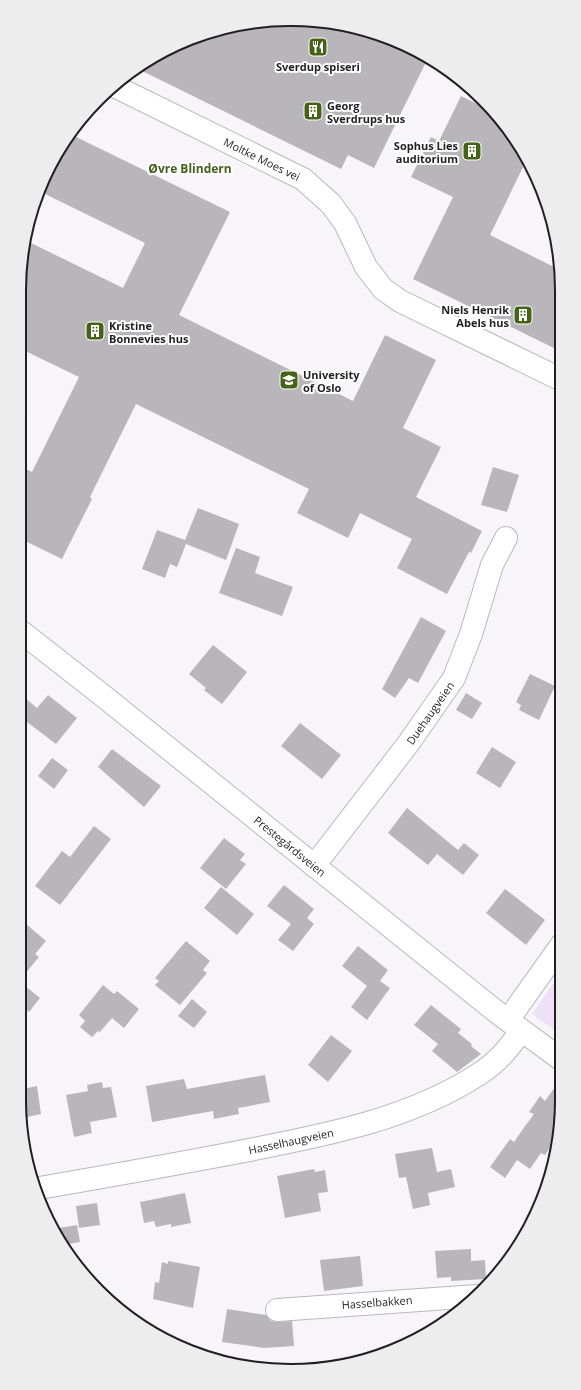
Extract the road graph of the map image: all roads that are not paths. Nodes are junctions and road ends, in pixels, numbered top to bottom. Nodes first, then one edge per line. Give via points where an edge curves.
1 (120, 89) edge
2 (555, 377) edge
3 (506, 538) dead end
4 (26, 635) edge
5 (314, 866) junction
6 (555, 956) edge
7 (514, 1026) junction
8 (555, 1055) edge
9 (41, 1188) edge
10 (466, 1297) edge
11 (277, 1310) dead end

1 - 2 street, Moltke Moes vei via 303,179 331,204 345,223 366,267 383,289 400,301
3 - 5 street, Duehaugveien via 492,564 471,634 454,678 408,744
4 - 5 street, Prestegårdsveien
5 - 7 street, Prestegårdsveien
6 - 7 street, Hasselhaugveien
7 - 8 street, Prestegårdsveien
7 - 9 street, Hasselhaugveien via 502,1055 480,1074 423,1103 366,1123 266,1147
10 - 11 street, Hasselbakken

